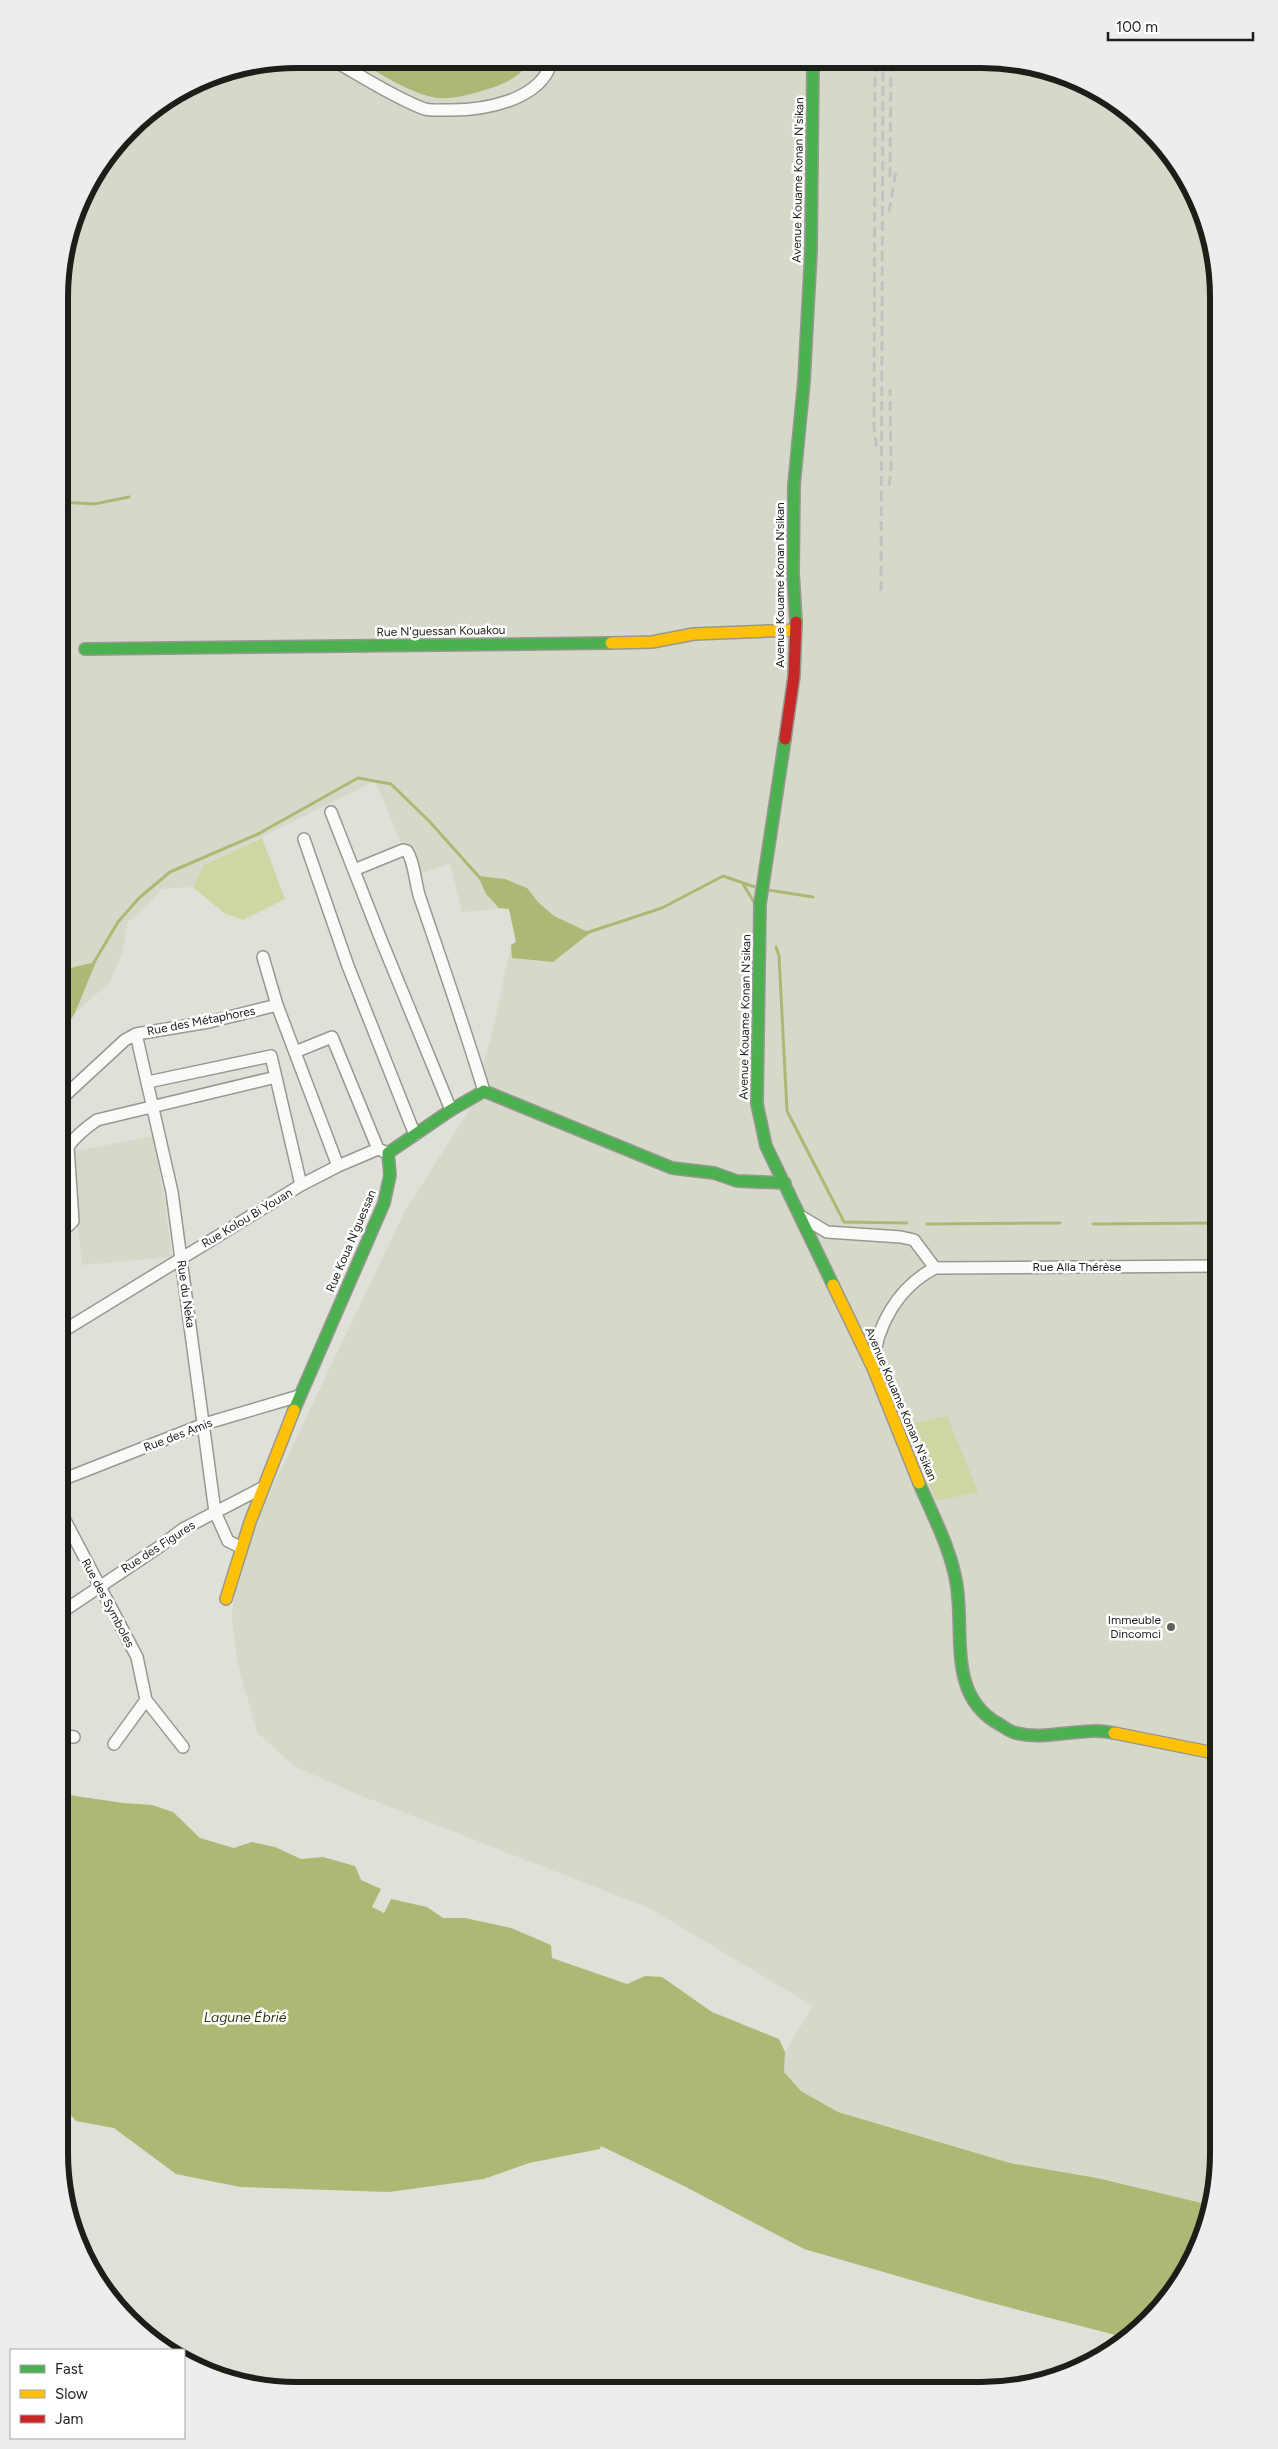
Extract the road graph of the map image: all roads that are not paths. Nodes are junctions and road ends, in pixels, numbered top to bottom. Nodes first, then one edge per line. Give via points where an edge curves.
1 (348, 68) edge
2 (550, 68) edge
3 (813, 68) edge
4 (796, 630) junction
5 (85, 649) dead end
6 (331, 812) dead end
7 (304, 839) dead end
8 (354, 870) junction
9 (263, 957) dead end
10 (277, 1005) junction
11 (136, 1034) junction
12 (295, 1052) junction
13 (276, 1077) junction
14 (148, 1082) junction
15 (484, 1091) junction
16 (68, 1093) edge
17 (152, 1105) junction
18 (452, 1110) junction
19 (415, 1135) junction
20 (68, 1147) edge
21 (68, 1147) edge
22 (383, 1151) junction
23 (338, 1166) junction
24 (785, 1183) junction
25 (301, 1185) junction
26 (802, 1217) junction
27 (68, 1227) edge
28 (181, 1259) junction
29 (1210, 1266) edge
30 (935, 1268) junction
31 (68, 1328) edge
32 (873, 1368) junction
33 (299, 1396) junction
34 (204, 1424) junction
35 (68, 1478) edge
36 (262, 1488) junction
37 (215, 1512) junction
38 (68, 1527) edge
39 (240, 1547) junction
40 (99, 1587) junction
41 (226, 1599) dead end
42 (68, 1608) edge
43 (146, 1700) junction
44 (68, 1736) edge
45 (74, 1737) dead end
46 (114, 1744) dead end
47 (183, 1747) dead end
48 (1210, 1752) edge

1 - 2 street via 424,109 457,110 490,106 521,94 538,84
3 - 4 street, Avenue Kouame Konan N'sikan via 811,251 794,485
4 - 5 street, Rue N'guessan Kouakou via 694,634 652,642
4 - 24 street, Avenue Kouame Konan N'sikan via 794,676 760,904 757,1000 757,1104 766,1146
6 - 8 street
7 - 19 street via 348,966
8 - 15 street via 403,850 410,855 415,883
8 - 18 street
9 - 10 street
10 - 11 street, Rue des Métaphores via 209,1022
10 - 12 street
11 - 14 street, Rue du Neka
11 - 16 street, Rue des Métaphores via 125,1040
12 - 22 street via 332,1037
12 - 23 street
13 - 14 street via 273,1058 267,1056
13 - 17 street
13 - 25 street
14 - 17 street, Rue du Neka
15 - 18 street
15 - 24 street via 672,1168 714,1173 737,1181
17 - 20 street via 97,1120
17 - 28 street, Rue du Neka via 172,1192
18 - 19 street
19 - 22 street
21 - 27 street via 73,1220
22 - 23 street, Rue Kolou Bi Youan
22 - 33 street, Rue Koua N'guessan via 390,1175 384,1203
23 - 25 street, Rue Kolou Bi Youan
24 - 26 street, Avenue Kouame Konan N'sikan
25 - 28 street, Rue Kolou Bi Youan
26 - 30 street via 827,1232 914,1240
26 - 32 street, Avenue Kouame Konan N'sikan
28 - 31 street, Rue Kolou Bi Youan
28 - 34 street, Rue du Neka
29 - 30 street, Rue Alla Thérèse
30 - 32 street via 898,1298 878,1336
32 - 48 street, Avenue Kouame Konan N'sikan via 950,1559 957,1586 964,1683 984,1716 1015,1733 1037,1735 1098,1729
33 - 34 street, Rue des Amis
33 - 36 street, Rue Koua N'guessan
34 - 35 street, Rue des Amis
34 - 37 street, Rue du Neka
36 - 37 street, Rue des Figures
36 - 39 street, Rue Koua N'guessan
37 - 39 street, Rue du Neka via 228,1541
37 - 40 street, Rue des Figures via 183,1529
38 - 40 street, Rue des Symboles
39 - 41 street, Rue Koua N'guessan
40 - 42 street, Rue des Figures
40 - 43 street, Rue des Symboles via 137,1657
43 - 46 street
43 - 47 street, Rue des Symboles
44 - 45 street

